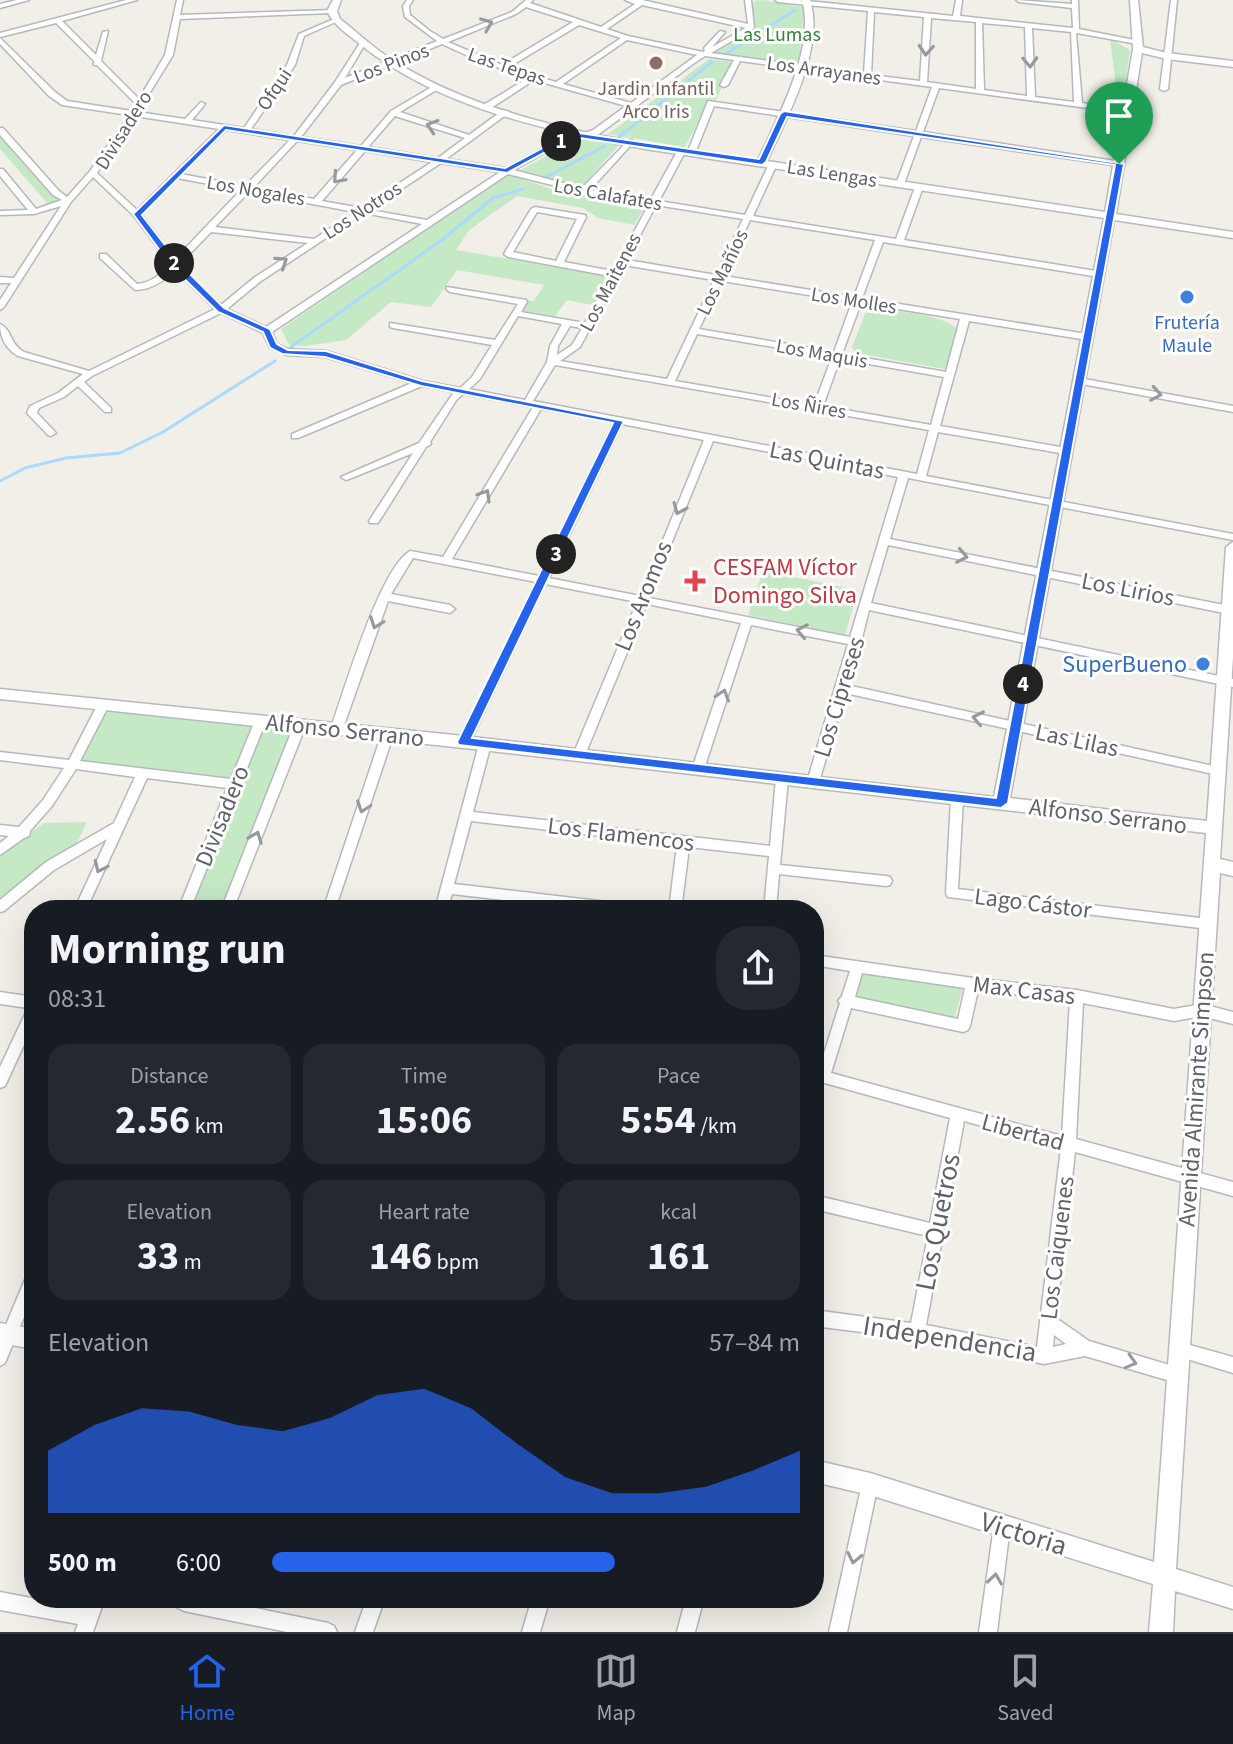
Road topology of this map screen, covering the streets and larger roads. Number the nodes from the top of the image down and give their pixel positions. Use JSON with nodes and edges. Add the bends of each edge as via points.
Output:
{"nodes":[{"id":1,"x":26,"y":0,"type":"edge"},
{"id":2,"x":134,"y":0,"type":"edge"},
{"id":3,"x":180,"y":0,"type":"edge"},
{"id":4,"x":337,"y":0,"type":"edge"},
{"id":5,"x":410,"y":0,"type":"edge"},
{"id":6,"x":628,"y":0,"type":"edge"},
{"id":7,"x":748,"y":0,"type":"edge"},
{"id":8,"x":778,"y":0,"type":"edge"},
{"id":9,"x":959,"y":0,"type":"edge"},
{"id":10,"x":1019,"y":0,"type":"edge"},
{"id":11,"x":1134,"y":0,"type":"edge"},
{"id":12,"x":1174,"y":0,"type":"edge"},
{"id":13,"x":527,"y":2,"type":"edge"},
{"id":14,"x":642,"y":2,"type":"edge"},
{"id":15,"x":807,"y":2,"type":"edge"},
{"id":16,"x":1076,"y":3,"type":"edge"},
{"id":17,"x":0,"y":6,"type":"edge"},
{"id":18,"x":847,"y":8,"type":"junction"},
{"id":19,"x":871,"y":10,"type":"junction"},
{"id":20,"x":928,"y":15,"type":"junction"},
{"id":21,"x":956,"y":15,"type":"junction"},
{"id":22,"x":334,"y":16,"type":"junction"},
{"id":23,"x":176,"y":17,"type":"junction"},
{"id":24,"x":57,"y":20,"type":"junction"},
{"id":25,"x":979,"y":21,"type":"junction"},
{"id":26,"x":577,"y":23,"type":"junction"},
{"id":27,"x":1028,"y":26,"type":"junction"},
{"id":28,"x":752,"y":27,"type":"junction"},
{"id":29,"x":602,"y":30,"type":"junction"},
{"id":30,"x":1075,"y":30,"type":"junction"},
{"id":31,"x":106,"y":32,"type":"dead end"},
{"id":32,"x":722,"y":32,"type":"dead end"},
{"id":33,"x":0,"y":38,"type":"edge"},
{"id":34,"x":626,"y":38,"type":"junction"},
{"id":35,"x":444,"y":42,"type":"junction"},
{"id":36,"x":362,"y":44,"type":"junction"},
{"id":37,"x":1138,"y":46,"type":"junction"},
{"id":38,"x":699,"y":54,"type":"junction"},
{"id":39,"x":1167,"y":56,"type":"junction"},
{"id":40,"x":738,"y":59,"type":"junction"},
{"id":41,"x":97,"y":63,"type":"junction"},
{"id":42,"x":389,"y":64,"type":"junction"},
{"id":43,"x":1233,"y":64,"type":"edge"},
{"id":44,"x":504,"y":67,"type":"junction"},
{"id":45,"x":804,"y":67,"type":"junction"},
{"id":46,"x":536,"y":76,"type":"junction"},
{"id":47,"x":867,"y":76,"type":"junction"},
{"id":48,"x":338,"y":83,"type":"junction"},
{"id":49,"x":559,"y":83,"type":"junction"},
{"id":50,"x":923,"y":84,"type":"junction"},
{"id":51,"x":724,"y":85,"type":"dead end"},
{"id":52,"x":937,"y":85,"type":"junction"},
{"id":53,"x":435,"y":87,"type":"junction"},
{"id":54,"x":1164,"y":89,"type":"dead end"},
{"id":55,"x":980,"y":91,"type":"junction"},
{"id":56,"x":1031,"y":98,"type":"junction"},
{"id":57,"x":140,"y":104,"type":"junction"},
{"id":58,"x":201,"y":104,"type":"dead end"},
{"id":59,"x":631,"y":105,"type":"junction"},
{"id":60,"x":1078,"y":105,"type":"junction"},
{"id":61,"x":488,"y":106,"type":"junction"},
{"id":62,"x":506,"y":112,"type":"junction"},
{"id":63,"x":1129,"y":112,"type":"junction"},
{"id":64,"x":394,"y":113,"type":"junction"},
{"id":65,"x":784,"y":114,"type":"junction"},
{"id":66,"x":130,"y":115,"type":"junction"},
{"id":67,"x":186,"y":123,"type":"junction"},
{"id":68,"x":224,"y":128,"type":"junction"},
{"id":69,"x":0,"y":130,"type":"edge"},
{"id":70,"x":245,"y":132,"type":"junction"},
{"id":71,"x":919,"y":133,"type":"junction"},
{"id":72,"x":572,"y":134,"type":"junction"},
{"id":73,"x":585,"y":136,"type":"junction"},
{"id":74,"x":296,"y":138,"type":"junction"},
{"id":75,"x":471,"y":138,"type":"junction"},
{"id":76,"x":629,"y":142,"type":"junction"},
{"id":77,"x":364,"y":149,"type":"junction"},
{"id":78,"x":687,"y":151,"type":"junction"},
{"id":79,"x":440,"y":160,"type":"junction"},
{"id":80,"x":767,"y":163,"type":"junction"},
{"id":81,"x":1119,"y":164,"type":"junction"},
{"id":82,"x":0,"y":171,"type":"edge"},
{"id":83,"x":507,"y":171,"type":"junction"},
{"id":84,"x":93,"y":173,"type":"junction"},
{"id":85,"x":177,"y":176,"type":"junction"},
{"id":86,"x":900,"y":184,"type":"junction"},
{"id":87,"x":919,"y":187,"type":"junction"},
{"id":88,"x":249,"y":188,"type":"junction"},
{"id":89,"x":584,"y":191,"type":"junction"},
{"id":90,"x":318,"y":200,"type":"junction"},
{"id":91,"x":68,"y":201,"type":"junction"},
{"id":92,"x":653,"y":203,"type":"junction"},
{"id":93,"x":362,"y":209,"type":"junction"},
{"id":94,"x":34,"y":212,"type":"junction"},
{"id":95,"x":0,"y":213,"type":"edge"},
{"id":96,"x":137,"y":214,"type":"junction"},
{"id":97,"x":1110,"y":216,"type":"junction"},
{"id":98,"x":749,"y":218,"type":"junction"},
{"id":99,"x":428,"y":223,"type":"junction"},
{"id":100,"x":210,"y":229,"type":"junction"},
{"id":101,"x":1233,"y":235,"type":"edge"},
{"id":102,"x":880,"y":239,"type":"junction"},
{"id":103,"x":313,"y":241,"type":"junction"},
{"id":104,"x":899,"y":242,"type":"junction"},
{"id":105,"x":103,"y":256,"type":"dead end"},
{"id":106,"x":621,"y":262,"type":"junction"},
{"id":107,"x":559,"y":264,"type":"junction"},
{"id":108,"x":175,"y":265,"type":"junction"},
{"id":109,"x":615,"y":274,"type":"junction"},
{"id":110,"x":1099,"y":274,"type":"junction"},
{"id":111,"x":718,"y":278,"type":"junction"},
{"id":112,"x":0,"y":280,"type":"edge"},
{"id":113,"x":17,"y":281,"type":"junction"},
{"id":114,"x":450,"y":289,"type":"dead end"},
{"id":115,"x":858,"y":300,"type":"junction"},
{"id":116,"x":0,"y":307,"type":"edge"},
{"id":117,"x":221,"y":310,"type":"junction"},
{"id":118,"x":515,"y":313,"type":"junction"},
{"id":119,"x":965,"y":318,"type":"junction"},
{"id":120,"x":567,"y":323,"type":"junction"},
{"id":121,"x":393,"y":325,"type":"dead end"},
{"id":122,"x":587,"y":326,"type":"junction"},
{"id":123,"x":0,"y":327,"type":"edge"},
{"id":124,"x":267,"y":331,"type":"junction"},
{"id":125,"x":694,"y":331,"type":"junction"},
{"id":126,"x":1087,"y":337,"type":"junction"},
{"id":127,"x":495,"y":343,"type":"junction"},
{"id":128,"x":838,"y":356,"type":"junction"},
{"id":129,"x":552,"y":362,"type":"junction"},
{"id":130,"x":89,"y":374,"type":"junction"},
{"id":131,"x":950,"y":375,"type":"junction"},
{"id":132,"x":671,"y":380,"type":"junction"},
{"id":133,"x":1079,"y":381,"type":"junction"},
{"id":134,"x":79,"y":382,"type":"junction"},
{"id":135,"x":421,"y":383,"type":"junction"},
{"id":136,"x":461,"y":391,"type":"junction"},
{"id":137,"x":533,"y":405,"type":"junction"},
{"id":138,"x":818,"y":407,"type":"junction"},
{"id":139,"x":1233,"y":409,"type":"edge"},
{"id":140,"x":108,"y":410,"type":"dead end"},
{"id":141,"x":619,"y":421,"type":"junction"},
{"id":142,"x":936,"y":428,"type":"junction"},
{"id":143,"x":51,"y":433,"type":"dead end"},
{"id":144,"x":295,"y":436,"type":"dead end"},
{"id":145,"x":710,"y":438,"type":"junction"},
{"id":146,"x":426,"y":444,"type":"junction"},
{"id":147,"x":1066,"y":451,"type":"junction"},
{"id":148,"x":904,"y":474,"type":"junction"},
{"id":149,"x":346,"y":477,"type":"dead end"},
{"id":150,"x":921,"y":477,"type":"junction"},
{"id":151,"x":1057,"y":503,"type":"junction"},
{"id":152,"x":374,"y":521,"type":"dead end"},
{"id":153,"x":1233,"y":537,"type":"edge"},
{"id":154,"x":885,"y":541,"type":"junction"},
{"id":155,"x":1233,"y":547,"type":"edge"},
{"id":156,"x":445,"y":562,"type":"junction"},
{"id":157,"x":1044,"y":572,"type":"junction"},
{"id":158,"x":543,"y":581,"type":"junction"},
{"id":159,"x":385,"y":597,"type":"junction"},
{"id":160,"x":641,"y":600,"type":"junction"},
{"id":161,"x":867,"y":606,"type":"junction"},
{"id":162,"x":450,"y":609,"type":"dead end"},
{"id":163,"x":1229,"y":610,"type":"junction"},
{"id":164,"x":747,"y":621,"type":"junction"},
{"id":165,"x":1031,"y":641,"type":"junction"},
{"id":166,"x":856,"y":642,"type":"junction"},
{"id":167,"x":1228,"y":682,"type":"edge"},
{"id":168,"x":843,"y":688,"type":"junction"},
{"id":169,"x":0,"y":694,"type":"edge"},
{"id":170,"x":103,"y":705,"type":"junction"},
{"id":171,"x":260,"y":721,"type":"junction"},
{"id":172,"x":300,"y":725,"type":"junction"},
{"id":173,"x":1015,"y":726,"type":"junction"},
{"id":174,"x":337,"y":728,"type":"junction"},
{"id":175,"x":388,"y":733,"type":"junction"},
{"id":176,"x":464,"y":742,"type":"junction"},
{"id":177,"x":485,"y":744,"type":"junction"},
{"id":178,"x":579,"y":755,"type":"junction"},
{"id":179,"x":0,"y":756,"type":"edge"},
{"id":180,"x":74,"y":764,"type":"junction"},
{"id":181,"x":698,"y":769,"type":"junction"},
{"id":182,"x":1218,"y":771,"type":"junction"},
{"id":183,"x":143,"y":773,"type":"junction"},
{"id":184,"x":782,"y":779,"type":"junction"},
{"id":185,"x":813,"y":782,"type":"junction"},
{"id":186,"x":235,"y":784,"type":"junction"},
{"id":187,"x":957,"y":799,"type":"junction"},
{"id":188,"x":1001,"y":803,"type":"junction"},
{"id":189,"x":466,"y":816,"type":"junction"},
{"id":190,"x":120,"y":825,"type":"junction"},
{"id":191,"x":1214,"y":828,"type":"junction"},
{"id":192,"x":0,"y":830,"type":"edge"},
{"id":193,"x":25,"y":833,"type":"junction"},
{"id":194,"x":684,"y":841,"type":"junction"},
{"id":195,"x":0,"y":850,"type":"edge"},
{"id":196,"x":776,"y":852,"type":"junction"},
{"id":197,"x":1211,"y":864,"type":"junction"},
{"id":198,"x":775,"y":869,"type":"junction"},
{"id":199,"x":1233,"y":869,"type":"edge"},
{"id":200,"x":886,"y":881,"type":"dead end"},
{"id":201,"x":447,"y":888,"type":"junction"},
{"id":202,"x":85,"y":900,"type":"edge"},
{"id":203,"x":188,"y":900,"type":"edge"},
{"id":204,"x":231,"y":900,"type":"edge"},
{"id":205,"x":332,"y":900,"type":"edge"},
{"id":206,"x":444,"y":900,"type":"edge"},
{"id":207,"x":548,"y":900,"type":"edge"},
{"id":208,"x":676,"y":900,"type":"edge"},
{"id":209,"x":771,"y":900,"type":"edge"},
{"id":210,"x":0,"y":907,"type":"edge"},
{"id":211,"x":1208,"y":924,"type":"junction"},
{"id":212,"x":824,"y":961,"type":"edge"},
{"id":213,"x":858,"y":966,"type":"junction"},
{"id":214,"x":973,"y":984,"type":"junction"},
{"id":215,"x":1077,"y":996,"type":"junction"},
{"id":216,"x":0,"y":998,"type":"edge"},
{"id":217,"x":845,"y":1001,"type":"junction"},
{"id":218,"x":24,"y":1002,"type":"edge"},
{"id":219,"x":1202,"y":1010,"type":"junction"},
{"id":220,"x":1233,"y":1018,"type":"edge"},
{"id":221,"x":24,"y":1030,"type":"edge"},
{"id":222,"x":824,"y":1062,"type":"edge"},
{"id":223,"x":824,"y":1077,"type":"edge"},
{"id":224,"x":0,"y":1082,"type":"edge"},
{"id":225,"x":958,"y":1114,"type":"junction"},
{"id":226,"x":1069,"y":1144,"type":"junction"},
{"id":227,"x":1190,"y":1177,"type":"junction"},
{"id":228,"x":1233,"y":1189,"type":"edge"},
{"id":229,"x":824,"y":1204,"type":"edge"},
{"id":230,"x":936,"y":1231,"type":"junction"},
{"id":231,"x":24,"y":1295,"type":"edge"},
{"id":232,"x":824,"y":1319,"type":"edge"},
{"id":233,"x":1047,"y":1321,"type":"junction"},
{"id":234,"x":917,"y":1331,"type":"junction"},
{"id":235,"x":5,"y":1334,"type":"edge"},
{"id":236,"x":1085,"y":1348,"type":"junction"},
{"id":237,"x":1179,"y":1350,"type":"junction"},
{"id":238,"x":1044,"y":1356,"type":"junction"},
{"id":239,"x":0,"y":1358,"type":"edge"},
{"id":240,"x":1233,"y":1365,"type":"edge"},
{"id":241,"x":1177,"y":1375,"type":"junction"},
{"id":242,"x":824,"y":1473,"type":"edge"},
{"id":243,"x":870,"y":1484,"type":"junction"},
{"id":244,"x":1002,"y":1526,"type":"junction"},
{"id":245,"x":1164,"y":1575,"type":"junction"},
{"id":246,"x":1233,"y":1598,"type":"edge"},
{"id":247,"x":0,"y":1601,"type":"edge"},
{"id":248,"x":24,"y":1607,"type":"edge"},
{"id":249,"x":26,"y":1608,"type":"edge"},
{"id":250,"x":213,"y":1608,"type":"edge"},
{"id":251,"x":372,"y":1608,"type":"edge"},
{"id":252,"x":538,"y":1608,"type":"edge"},
{"id":253,"x":692,"y":1608,"type":"edge"},
{"id":254,"x":87,"y":1624,"type":"edge"},
{"id":255,"x":328,"y":1632,"type":"edge"},
{"id":256,"x":364,"y":1632,"type":"edge"},
{"id":257,"x":531,"y":1632,"type":"edge"},
{"id":258,"x":686,"y":1632,"type":"edge"},
{"id":259,"x":838,"y":1632,"type":"edge"},
{"id":260,"x":988,"y":1632,"type":"edge"},
{"id":261,"x":1161,"y":1632,"type":"edge"}],
"edges":[{"from":1,"to":17,"type":"street"},
{"from":2,"to":24,"type":"street"},
{"from":3,"to":23,"type":"street","name":"Divisadero"},
{"from":4,"to":22,"type":"street"},
{"from":5,"to":35,"type":"street","name":"Las Tepas","via":[[407,16]]},
{"from":6,"to":14,"type":"street"},
{"from":7,"to":28,"type":"street"},
{"from":8,"to":15,"type":"street"},
{"from":9,"to":21,"type":"street"},
{"from":10,"to":16,"type":"street"},
{"from":11,"to":37,"type":"street"},
{"from":12,"to":39,"type":"street"},
{"from":13,"to":26,"type":"street","name":"Los Arrayanes"},
{"from":35,"to":13,"type":"street","name":"Los Pinos","one_way":true,"via":[[514,13]]},
{"from":14,"to":28,"type":"street"},
{"from":14,"to":29,"type":"street"},
{"from":15,"to":18,"type":"street"},
{"from":15,"to":45,"type":"street","name":"Los Mañíos"},
{"from":16,"to":30,"type":"street"},
{"from":18,"to":19,"type":"street"},
{"from":18,"to":21,"type":"street","via":[[847,1]]},
{"from":19,"to":20,"type":"street"},
{"from":19,"to":47,"type":"street"},
{"from":20,"to":21,"type":"street"},
{"from":20,"to":50,"type":"street","one_way":true},
{"from":21,"to":25,"type":"street"},
{"from":22,"to":23,"type":"street"},
{"from":22,"to":36,"type":"street","name":"Las Lengas"},
{"from":22,"to":70,"type":"street","name":"Ofqui","via":[[301,35],[291,65]]},
{"from":23,"to":57,"type":"street","name":"Divisadero","via":[[169,55]]},
{"from":24,"to":33,"type":"street"},
{"from":24,"to":41,"type":"street"},
{"from":25,"to":27,"type":"street"},
{"from":25,"to":55,"type":"street"},
{"from":26,"to":29,"type":"street","name":"Los Arrayanes"},
{"from":26,"to":44,"type":"street"},
{"from":27,"to":30,"type":"street"},
{"from":27,"to":56,"type":"street","one_way":true},
{"from":28,"to":38,"type":"street"},
{"from":29,"to":34,"type":"street","name":"Los Arrayanes"},
{"from":30,"to":37,"type":"street"},
{"from":30,"to":60,"type":"street"},
{"from":31,"to":41,"type":"street"},
{"from":32,"to":38,"type":"street"},
{"from":33,"to":66,"type":"street","name":"Los Calafates","via":[[65,103]]},
{"from":34,"to":38,"type":"street","name":"Los Arrayanes"},
{"from":34,"to":49,"type":"street"},
{"from":35,"to":42,"type":"street","name":"Los Pinos"},
{"from":35,"to":44,"type":"street","name":"Las Tepas"},
{"from":36,"to":42,"type":"street","name":"Las Lengas"},
{"from":36,"to":48,"type":"street","name":"Los Pinos"},
{"from":37,"to":39,"type":"street"},
{"from":37,"to":63,"type":"street"},
{"from":38,"to":40,"type":"street","name":"Los Arrayanes"},
{"from":38,"to":59,"type":"street"},
{"from":39,"to":43,"type":"street"},
{"from":39,"to":54,"type":"street"},
{"from":40,"to":45,"type":"street","name":"Los Arrayanes"},
{"from":40,"to":51,"type":"street"},
{"from":41,"to":57,"type":"street"},
{"from":42,"to":48,"type":"street","name":"Los Pinos"},
{"from":42,"to":53,"type":"street","name":"Las Lengas"},
{"from":44,"to":46,"type":"street","name":"Las Tepas"},
{"from":45,"to":47,"type":"street","name":"Los Arrayanes"},
{"from":45,"to":65,"type":"street","name":"Los Mañíos"},
{"from":46,"to":49,"type":"street","name":"Las Tepas"},
{"from":46,"to":61,"type":"street"},
{"from":47,"to":50,"type":"street","name":"Los Arrayanes"},
{"from":48,"to":74,"type":"street","name":"Los Pinos"},
{"from":49,"to":59,"type":"street","name":"Las Tepas"},
{"from":50,"to":52,"type":"street","name":"Los Arrayanes"},
{"from":52,"to":55,"type":"street","name":"Los Arrayanes"},
{"from":52,"to":71,"type":"street"},
{"from":53,"to":61,"type":"street","name":"Las Lengas"},
{"from":53,"to":64,"type":"street"},
{"from":55,"to":56,"type":"street","name":"Los Arrayanes"},
{"from":56,"to":60,"type":"street","name":"Los Arrayanes"},
{"from":57,"to":66,"type":"street","name":"Divisadero"},
{"from":58,"to":67,"type":"street"},
{"from":59,"to":73,"type":"street"},
{"from":60,"to":63,"type":"street","name":"Los Arrayanes"},
{"from":61,"to":62,"type":"street","name":"Las Lengas"},
{"from":62,"to":72,"type":"street","name":"Las Lengas"},
{"from":62,"to":75,"type":"street","name":"Los Notros"},
{"from":63,"to":81,"type":"street"},
{"from":75,"to":64,"type":"street","one_way":true},
{"from":64,"to":77,"type":"street"},
{"from":65,"to":71,"type":"street"},
{"from":65,"to":78,"type":"street","name":"Los Maitenes","via":[[711,103]]},
{"from":65,"to":80,"type":"street","name":"Los Mañíos"},
{"from":66,"to":67,"type":"street","name":"Los Calafates"},
{"from":66,"to":84,"type":"street","name":"Divisadero"},
{"from":67,"to":68,"type":"street","name":"Los Calafates"},
{"from":68,"to":70,"type":"street","name":"Los Calafates"},
{"from":68,"to":85,"type":"street"},
{"from":69,"to":91,"type":"street"},
{"from":70,"to":74,"type":"street","name":"Los Calafates"},
{"from":71,"to":81,"type":"street"},
{"from":71,"to":86,"type":"street"},
{"from":72,"to":73,"type":"street","name":"Las Lengas"},
{"from":72,"to":83,"type":"street"},
{"from":73,"to":76,"type":"street","name":"Las Lengas"},
{"from":74,"to":77,"type":"street","name":"Los Calafates"},
{"from":74,"to":88,"type":"street","name":"Los Pinos"},
{"from":75,"to":79,"type":"street","name":"Los Notros"},
{"from":76,"to":78,"type":"street","name":"Las Lengas"},
{"from":76,"to":89,"type":"street"},
{"from":77,"to":79,"type":"street","name":"Los Calafates"},
{"from":77,"to":90,"type":"street","one_way":true},
{"from":78,"to":80,"type":"street","name":"Las Lengas"},
{"from":78,"to":92,"type":"street","name":"Los Maitenes"},
{"from":79,"to":83,"type":"street","name":"Los Calafates"},
{"from":79,"to":93,"type":"street","name":"Los Notros"},
{"from":80,"to":86,"type":"street","name":"Las Lengas"},
{"from":80,"to":98,"type":"street","name":"Los Mañíos"},
{"from":81,"to":97,"type":"street"},
{"from":82,"to":94,"type":"street"},
{"from":83,"to":89,"type":"street","name":"Los Calafates"},
{"from":83,"to":99,"type":"street"},
{"from":84,"to":91,"type":"street"},
{"from":84,"to":96,"type":"street","name":"Divisadero"},
{"from":85,"to":88,"type":"street","name":"Los Nogales"},
{"from":85,"to":96,"type":"street"},
{"from":86,"to":87,"type":"street","name":"Las Lengas"},
{"from":87,"to":97,"type":"street","name":"Las Lengas"},
{"from":87,"to":104,"type":"street"},
{"from":88,"to":90,"type":"street","name":"Los Nogales"},
{"from":88,"to":100,"type":"street","name":"Los Pinos"},
{"from":89,"to":92,"type":"street","name":"Los Calafates"},
{"from":90,"to":93,"type":"street","name":"Los Nogales"},
{"from":91,"to":94,"type":"street"},
{"from":91,"to":113,"type":"street"},
{"from":92,"to":98,"type":"street","name":"Los Calafates"},
{"from":92,"to":106,"type":"street","name":"Los Maitenes"},
{"from":93,"to":99,"type":"street","name":"Los Nogales"},
{"from":93,"to":103,"type":"street","name":"Los Notros"},
{"from":94,"to":95,"type":"street"},
{"from":96,"to":108,"type":"street","name":"Divisadero"},
{"from":97,"to":101,"type":"street","name":"Las Lengas"},
{"from":97,"to":110,"type":"street"},
{"from":98,"to":102,"type":"street","name":"Los Calafates"},
{"from":98,"to":111,"type":"street","name":"Los Mañíos"},
{"from":99,"to":124,"type":"street"},
{"from":100,"to":103,"type":"street"},
{"from":100,"to":108,"type":"street","name":"Los Pinos"},
{"from":102,"to":104,"type":"street","name":"Los Calafates"},
{"from":102,"to":115,"type":"street"},
{"from":117,"to":103,"type":"street","name":"Los Notros","one_way":true},
{"from":104,"to":110,"type":"street","name":"Los Calafates"},
{"from":105,"to":108,"type":"street","name":"Los Pinos","via":[[137,288],[162,278]]},
{"from":106,"to":109,"type":"street","name":"Los Maitenes"},
{"from":106,"to":111,"type":"street","name":"Los Molles"},
{"from":107,"to":107,"type":"street","via":[[508,254],[535,209],[582,217]]},
{"from":107,"to":109,"type":"street"},
{"from":108,"to":117,"type":"street","name":"Divisadero"},
{"from":109,"to":122,"type":"street","name":"Los Maitenes"},
{"from":110,"to":126,"type":"street"},
{"from":111,"to":115,"type":"street","name":"Los Molles"},
{"from":111,"to":125,"type":"street","name":"Los Mañíos"},
{"from":112,"to":113,"type":"street"},
{"from":113,"to":116,"type":"street"},
{"from":114,"to":118,"type":"street","via":[[523,302]]},
{"from":115,"to":119,"type":"street","name":"Los Molles"},
{"from":115,"to":128,"type":"street"},
{"from":117,"to":124,"type":"street","name":"Divisadero"},
{"from":117,"to":130,"type":"street","name":"Los Notros"},
{"from":118,"to":120,"type":"street"},
{"from":118,"to":127,"type":"street"},
{"from":119,"to":126,"type":"street","name":"Los Molles"},
{"from":119,"to":131,"type":"street"},
{"from":120,"to":122,"type":"street"},
{"from":120,"to":129,"type":"street"},
{"from":121,"to":127,"type":"street"},
{"from":122,"to":129,"type":"street","name":"Los Maitenes","via":[[576,347]]},
{"from":123,"to":130,"type":"street","via":[[20,353]]},
{"from":124,"to":135,"type":"street","name":"Divisadero","via":[[273,346],[286,352],[326,354]]},
{"from":125,"to":128,"type":"street","name":"Los Maquis"},
{"from":125,"to":132,"type":"street","name":"Los Mañíos"},
{"from":126,"to":133,"type":"street"},
{"from":127,"to":136,"type":"street","via":[[475,379]]},
{"from":128,"to":131,"type":"street","name":"Los Maquis"},
{"from":128,"to":138,"type":"street"},
{"from":129,"to":132,"type":"street","name":"Los Ñires"},
{"from":129,"to":137,"type":"street","name":"Los Maitenes"},
{"from":130,"to":134,"type":"street","name":"Los Notros"},
{"from":131,"to":142,"type":"street"},
{"from":132,"to":138,"type":"street","name":"Los Ñires"},
{"from":133,"to":139,"type":"street","one_way":true},
{"from":133,"to":147,"type":"street"},
{"from":134,"to":140,"type":"street"},
{"from":134,"to":143,"type":"street","name":"Los Notros","via":[[32,410]]},
{"from":135,"to":136,"type":"street","name":"Las Quintas"},
{"from":135,"to":144,"type":"street"},
{"from":136,"to":137,"type":"street","name":"Las Quintas"},
{"from":136,"to":146,"type":"street"},
{"from":137,"to":141,"type":"street","name":"Las Quintas"},
{"from":156,"to":137,"type":"street","name":"Los Maitenes","one_way":true},
{"from":138,"to":142,"type":"street","name":"Los Ñires"},
{"from":141,"to":145,"type":"street","name":"Las Quintas"},
{"from":141,"to":158,"type":"street"},
{"from":142,"to":147,"type":"street","name":"Los Ñires"},
{"from":142,"to":150,"type":"street"},
{"from":145,"to":148,"type":"street","name":"Las Quintas"},
{"from":145,"to":160,"type":"street","name":"Los Aromos","one_way":true},
{"from":146,"to":149,"type":"street"},
{"from":146,"to":152,"type":"street"},
{"from":147,"to":151,"type":"street"},
{"from":148,"to":150,"type":"street","name":"Las Quintas"},
{"from":148,"to":154,"type":"street","name":"Los Cipreses"},
{"from":150,"to":151,"type":"street","name":"Las Quintas"},
{"from":151,"to":153,"type":"street","name":"Las Quintas"},
{"from":151,"to":157,"type":"street"},
{"from":154,"to":157,"type":"street","name":"Los Lirios","one_way":true},
{"from":154,"to":161,"type":"street","name":"Los Cipreses"},
{"from":155,"to":163,"type":"street","name":"Avenida Almirante Simpson"},
{"from":156,"to":158,"type":"street"},
{"from":156,"to":159,"type":"street","via":[[410,554]]},
{"from":157,"to":163,"type":"street","name":"Los Lirios"},
{"from":157,"to":165,"type":"street"},
{"from":158,"to":160,"type":"street"},
{"from":158,"to":176,"type":"street"},
{"from":159,"to":162,"type":"street"},
{"from":159,"to":174,"type":"street","one_way":true},
{"from":160,"to":164,"type":"street"},
{"from":160,"to":178,"type":"street","name":"Los Aromos"},
{"from":161,"to":165,"type":"street"},
{"from":161,"to":166,"type":"street","name":"Los Cipreses"},
{"from":163,"to":167,"type":"street","name":"Avenida Almirante Simpson"},
{"from":166,"to":164,"type":"street","one_way":true},
{"from":181,"to":164,"type":"street","one_way":true},
{"from":165,"to":167,"type":"street"},
{"from":165,"to":173,"type":"street"},
{"from":166,"to":168,"type":"street","name":"Los Cipreses"},
{"from":167,"to":182,"type":"street","name":"Avenida Almirante Simpson"},
{"from":173,"to":168,"type":"street","name":"Las Lilas","one_way":true},
{"from":168,"to":185,"type":"street","name":"Los Cipreses"},
{"from":169,"to":170,"type":"street","name":"Alfonso Serrano"},
{"from":170,"to":171,"type":"street","name":"Alfonso Serrano"},
{"from":170,"to":180,"type":"street"},
{"from":171,"to":172,"type":"street","name":"Alfonso Serrano"},
{"from":171,"to":186,"type":"street","name":"Divisadero"},
{"from":172,"to":174,"type":"street","name":"Alfonso Serrano"},
{"from":204,"to":172,"type":"street","name":"Divisadero","one_way":true},
{"from":173,"to":182,"type":"street","name":"Las Lilas"},
{"from":173,"to":188,"type":"street"},
{"from":174,"to":175,"type":"street","name":"Alfonso Serrano"},
{"from":175,"to":176,"type":"street","name":"Alfonso Serrano"},
{"from":175,"to":205,"type":"street","one_way":true},
{"from":176,"to":177,"type":"street","name":"Alfonso Serrano"},
{"from":177,"to":178,"type":"street","name":"Alfonso Serrano"},
{"from":177,"to":189,"type":"street"},
{"from":178,"to":181,"type":"street","name":"Alfonso Serrano"},
{"from":179,"to":180,"type":"street"},
{"from":180,"to":183,"type":"street"},
{"from":180,"to":193,"type":"street"},
{"from":181,"to":184,"type":"street","name":"Alfonso Serrano"},
{"from":182,"to":191,"type":"street","name":"Avenida Almirante Simpson"},
{"from":183,"to":186,"type":"street"},
{"from":183,"to":190,"type":"street"},
{"from":184,"to":185,"type":"street","name":"Alfonso Serrano"},
{"from":184,"to":196,"type":"street"},
{"from":185,"to":187,"type":"street","name":"Alfonso Serrano"},
{"from":186,"to":203,"type":"street","name":"Divisadero"},
{"from":187,"to":188,"type":"street","name":"Alfonso Serrano"},
{"from":187,"to":211,"type":"street","name":"Lago Cástor","via":[[952,893]]},
{"from":188,"to":191,"type":"street","name":"Alfonso Serrano"},
{"from":189,"to":194,"type":"street","name":"Los Flamencos"},
{"from":189,"to":201,"type":"street"},
{"from":190,"to":202,"type":"street","one_way":true},
{"from":190,"to":210,"type":"street","via":[[50,866]]},
{"from":191,"to":197,"type":"street","name":"Avenida Almirante Simpson"},
{"from":192,"to":193,"type":"street"},
{"from":193,"to":195,"type":"street"},
{"from":194,"to":196,"type":"street","name":"Los Flamencos"},
{"from":194,"to":208,"type":"street"},
{"from":196,"to":198,"type":"street"},
{"from":197,"to":199,"type":"street","name":"Alfonso Serrano"},
{"from":197,"to":211,"type":"street","name":"Avenida Almirante Simpson"},
{"from":198,"to":200,"type":"street"},
{"from":198,"to":209,"type":"street"},
{"from":201,"to":206,"type":"street"},
{"from":201,"to":207,"type":"street"},
{"from":211,"to":219,"type":"street","name":"Avenida Almirante Simpson"},
{"from":212,"to":213,"type":"street","name":"Max Casas"},
{"from":213,"to":214,"type":"street","name":"Max Casas"},
{"from":213,"to":217,"type":"street"},
{"from":214,"to":215,"type":"street","name":"Max Casas"},
{"from":214,"to":217,"type":"street","via":[[963,1026]]},
{"from":215,"to":219,"type":"street","name":"Max Casas","via":[[1174,1015]]},
{"from":215,"to":226,"type":"street","name":"Los Caiquenes"},
{"from":216,"to":218,"type":"street"},
{"from":217,"to":222,"type":"street"},
{"from":219,"to":220,"type":"street","name":"Max Casas"},
{"from":219,"to":227,"type":"street","name":"Avenida Almirante Simpson"},
{"from":221,"to":224,"type":"street"},
{"from":223,"to":225,"type":"street","name":"Libertad"},
{"from":225,"to":226,"type":"street","name":"Libertad"},
{"from":225,"to":230,"type":"street","name":"Los Quetros"},
{"from":226,"to":227,"type":"street","name":"Libertad"},
{"from":226,"to":233,"type":"street","name":"Los Caiquenes"},
{"from":227,"to":228,"type":"street","name":"Libertad"},
{"from":227,"to":237,"type":"street","name":"Avenida Almirante Simpson"},
{"from":229,"to":230,"type":"street"},
{"from":230,"to":234,"type":"street","name":"Los Quetros"},
{"from":231,"to":235,"type":"street"},
{"from":232,"to":234,"type":"street","name":"Independencia"},
{"from":233,"to":236,"type":"street","name":"Independencia"},
{"from":233,"to":238,"type":"street","name":"Los Caiquenes"},
{"from":234,"to":238,"type":"street","name":"Independencia"},
{"from":235,"to":239,"type":"street"},
{"from":236,"to":238,"type":"street","name":"Independencia"},
{"from":236,"to":241,"type":"street","name":"Independencia","one_way":true},
{"from":237,"to":240,"type":"street"},
{"from":237,"to":241,"type":"street","name":"Avenida Almirante Simpson"},
{"from":241,"to":245,"type":"street","name":"Avenida Almirante Simpson"},
{"from":242,"to":243,"type":"street","name":"Victoria"},
{"from":243,"to":244,"type":"street","name":"Victoria"},
{"from":243,"to":259,"type":"street","one_way":true},
{"from":244,"to":245,"type":"street","name":"Victoria"},
{"from":260,"to":244,"type":"street","one_way":true},
{"from":245,"to":246,"type":"street","name":"Victoria"},
{"from":245,"to":261,"type":"street","name":"Avenida Almirante Simpson"},
{"from":247,"to":248,"type":"street"},
{"from":249,"to":254,"type":"street"},
{"from":250,"to":255,"type":"street"},
{"from":251,"to":256,"type":"street"},
{"from":252,"to":257,"type":"street"},
{"from":253,"to":258,"type":"street"}]}
